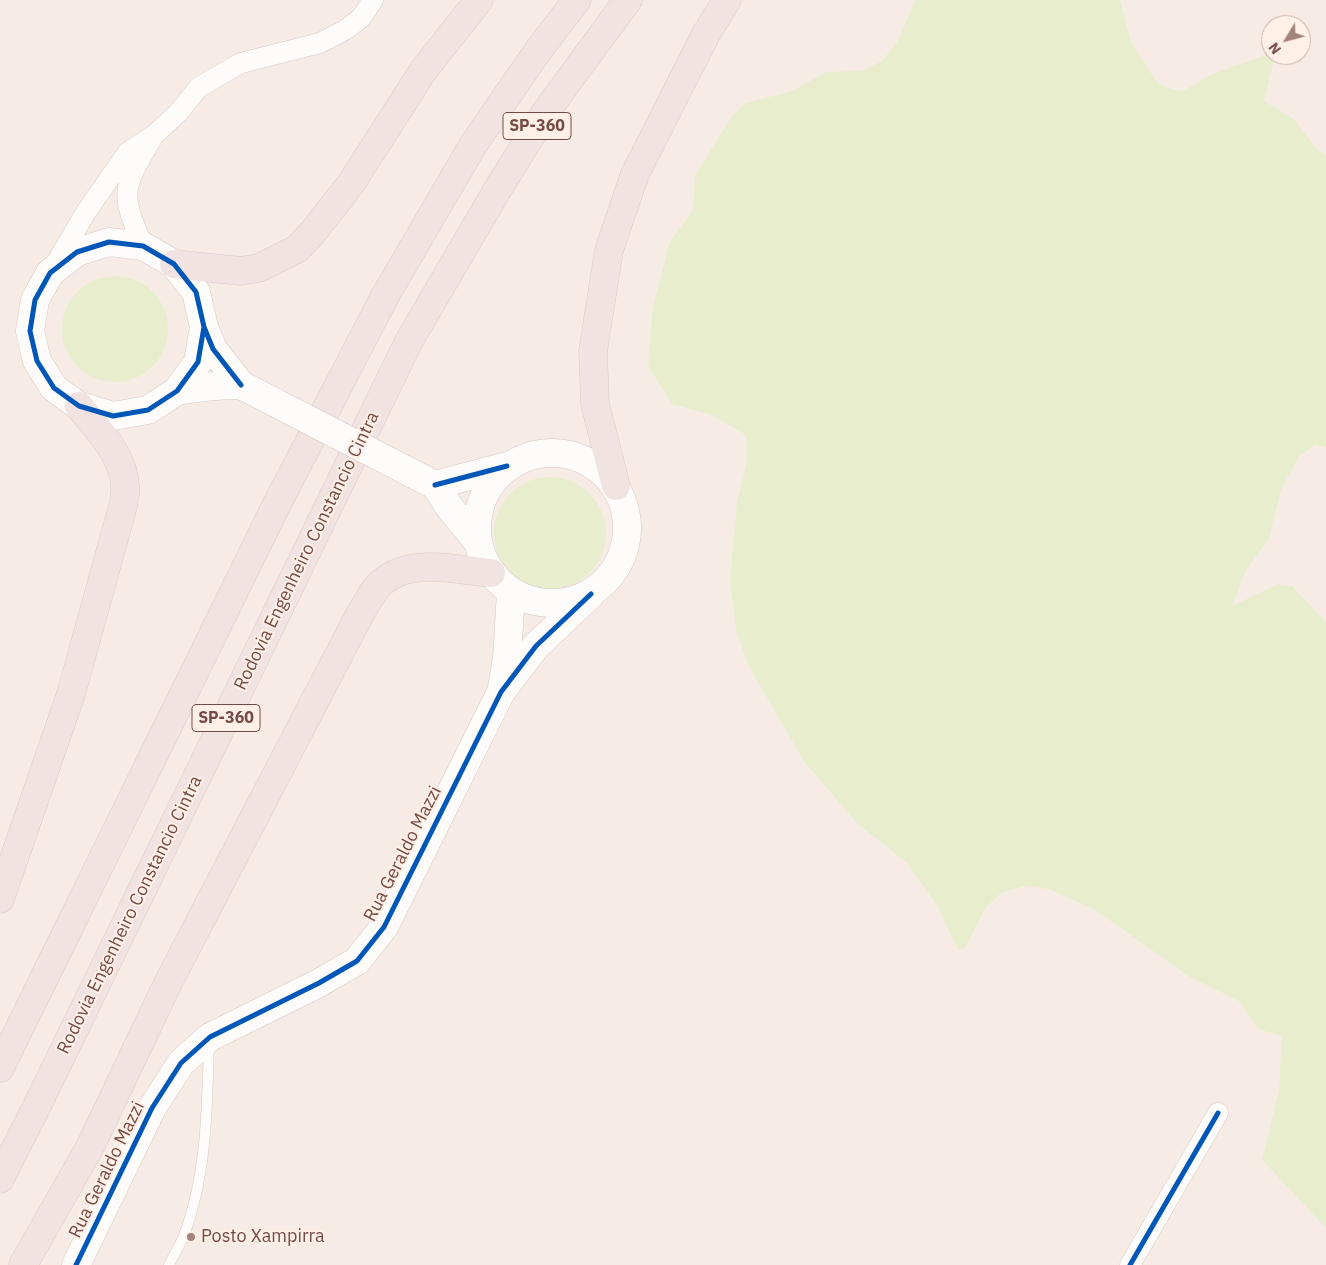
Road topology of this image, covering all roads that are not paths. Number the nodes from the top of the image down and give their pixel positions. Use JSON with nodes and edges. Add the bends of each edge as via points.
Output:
{"nodes":[{"id":1,"x":372,"y":0,"type":"edge"},
{"id":2,"x":479,"y":0,"type":"edge"},
{"id":3,"x":577,"y":0,"type":"edge"},
{"id":4,"x":628,"y":0,"type":"edge"},
{"id":5,"x":727,"y":0,"type":"edge"},
{"id":6,"x":153,"y":136,"type":"junction"},
{"id":7,"x":143,"y":246,"type":"junction"},
{"id":8,"x":174,"y":264,"type":"junction"},
{"id":9,"x":50,"y":273,"type":"junction"},
{"id":10,"x":204,"y":327,"type":"junction"},
{"id":11,"x":243,"y":386,"type":"junction"},
{"id":12,"x":177,"y":391,"type":"junction"},
{"id":13,"x":79,"y":406,"type":"junction"},
{"id":14,"x":507,"y":466,"type":"junction"},
{"id":15,"x":430,"y":482,"type":"junction"},
{"id":16,"x":616,"y":486,"type":"junction"},
{"id":17,"x":478,"y":542,"type":"junction"},
{"id":18,"x":491,"y":573,"type":"junction"},
{"id":19,"x":511,"y":592,"type":"junction"},
{"id":20,"x":591,"y":594,"type":"junction"},
{"id":21,"x":501,"y":692,"type":"junction"},
{"id":22,"x":0,"y":899,"type":"edge"},
{"id":23,"x":210,"y":1037,"type":"junction"},
{"id":24,"x":0,"y":1068,"type":"edge"},
{"id":25,"x":1218,"y":1113,"type":"dead end"},
{"id":26,"x":0,"y":1178,"type":"edge"},
{"id":27,"x":23,"y":1265,"type":"edge"},
{"id":28,"x":76,"y":1265,"type":"edge"},
{"id":29,"x":169,"y":1265,"type":"edge"},
{"id":30,"x":1130,"y":1265,"type":"edge"}],
"edges":[{"from":1,"to":6,"type":"street","via":[[361,18],[320,43],[241,63],[199,87]]},
{"from":2,"to":8,"type":"highway","via":[[424,70],[350,184],[297,249],[259,268],[240,271]]},
{"from":3,"to":24,"type":"highway","number":"SP-360","via":[[473,145],[385,296],[278,504]]},
{"from":4,"to":26,"type":"highway","name":"Rodovia Engenheiro Constancio Cintra","number":"SP-360","via":[[547,110],[409,340]]},
{"from":5,"to":16,"type":"highway","via":[[635,174],[609,250],[592,351],[595,404]]},
{"from":6,"to":7,"type":"street","via":[[130,176],[127,188],[127,206]]},
{"from":6,"to":9,"type":"street","via":[[128,152],[86,212]]},
{"from":7,"to":8,"type":"street"},
{"from":7,"to":9,"type":"street","via":[[109,242],[76,252]]},
{"from":8,"to":10,"type":"street","via":[[196,292]]},
{"from":9,"to":13,"type":"street","via":[[35,300],[30,331],[37,361],[54,388]]},
{"from":10,"to":11,"type":"street","via":[[217,357]]},
{"from":10,"to":12,"type":"street","via":[[198,362]]},
{"from":11,"to":12,"type":"street","via":[[201,386]]},
{"from":11,"to":15,"type":"street","bridge":true},
{"from":12,"to":13,"type":"street","via":[[148,410],[113,416]]},
{"from":13,"to":22,"type":"highway","via":[[119,462],[125,485],[123,506],[71,694]]},
{"from":14,"to":15,"type":"street"},
{"from":14,"to":16,"type":"street","via":[[535,453],[566,453],[594,464]]},
{"from":14,"to":17,"type":"street","via":[[488,487],[477,514]]},
{"from":15,"to":17,"type":"street"},
{"from":16,"to":20,"type":"street","via":[[627,515],[626,546],[614,573]]},
{"from":17,"to":18,"type":"street"},
{"from":18,"to":19,"type":"street"},
{"from":18,"to":27,"type":"highway","via":[[431,567],[405,569],[382,582],[360,614],[168,983],[90,1147]]},
{"from":19,"to":20,"type":"street","via":[[537,602],[565,603]]},
{"from":19,"to":21,"type":"street","via":[[507,658]]},
{"from":20,"to":21,"type":"street","via":[[536,646]]},
{"from":21,"to":23,"type":"street","name":"Rua Geraldo Mazzi","via":[[384,926],[357,960],[319,983]]},
{"from":23,"to":28,"type":"street","name":"Rua Geraldo Mazzi","via":[[180,1063],[152,1108]]},
{"from":23,"to":29,"type":"lane","via":[[207,1128],[194,1208]]},
{"from":25,"to":30,"type":"street"}]}
